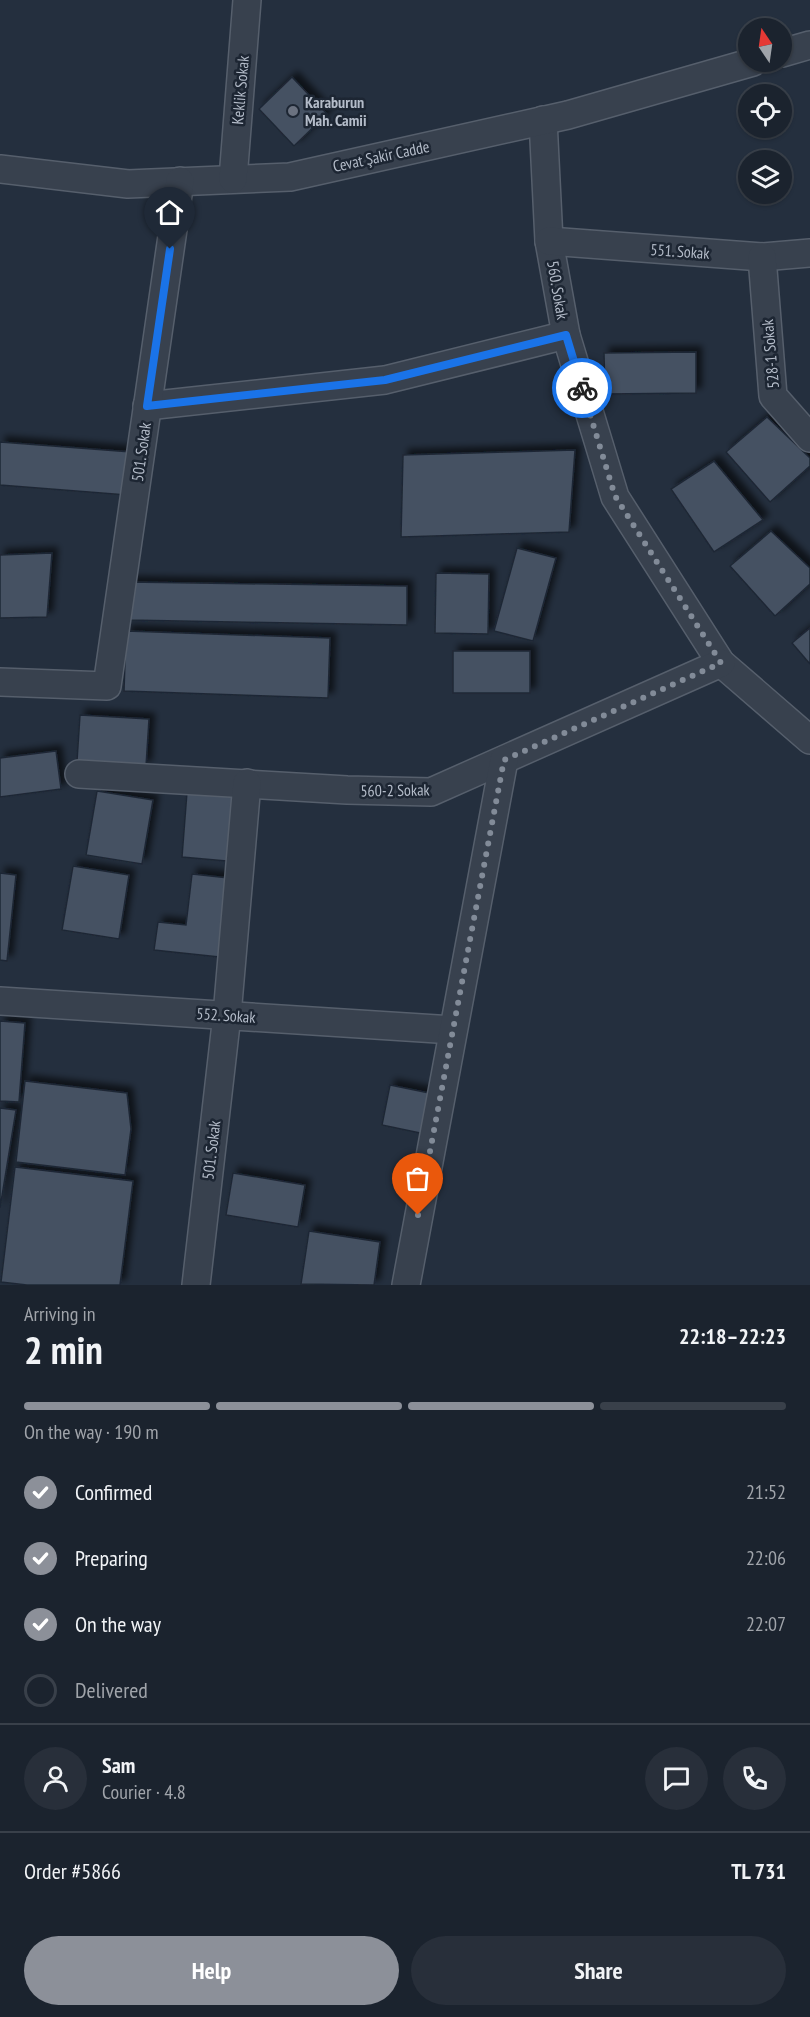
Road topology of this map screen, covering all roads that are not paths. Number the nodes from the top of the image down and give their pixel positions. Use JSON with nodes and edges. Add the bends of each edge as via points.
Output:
{"nodes":[{"id":1,"x":247,"y":0,"type":"edge"},
{"id":2,"x":810,"y":45,"type":"edge"},
{"id":3,"x":792,"y":50,"type":"edge"},
{"id":4,"x":738,"y":66,"type":"edge"},
{"id":5,"x":543,"y":120,"type":"junction"},
{"id":6,"x":0,"y":169,"type":"edge"},
{"id":7,"x":233,"y":179,"type":"junction"},
{"id":8,"x":180,"y":182,"type":"junction"},
{"id":9,"x":549,"y":241,"type":"junction"},
{"id":10,"x":810,"y":253,"type":"edge"},
{"id":11,"x":762,"y":257,"type":"junction"},
{"id":12,"x":566,"y":335,"type":"junction"},
{"id":13,"x":147,"y":406,"type":"junction"},
{"id":14,"x":810,"y":438,"type":"edge"},
{"id":15,"x":721,"y":663,"type":"junction"},
{"id":16,"x":0,"y":682,"type":"edge"},
{"id":17,"x":810,"y":740,"type":"edge"},
{"id":18,"x":504,"y":760,"type":"junction"},
{"id":19,"x":80,"y":774,"type":"dead end"},
{"id":20,"x":247,"y":783,"type":"junction"},
{"id":21,"x":0,"y":1000,"type":"edge"},
{"id":22,"x":227,"y":1015,"type":"junction"},
{"id":23,"x":453,"y":1030,"type":"junction"},
{"id":24,"x":196,"y":1285,"type":"edge"},
{"id":25,"x":406,"y":1285,"type":"edge"}],
"edges":[{"from":1,"to":7,"type":"street","name":"Keklik Sokak"},
{"from":2,"to":3,"type":"street"},
{"from":4,"to":5,"type":"street","name":"Cevat Şakir Cadde"},
{"from":5,"to":7,"type":"street","name":"Cevat Şakir Cadde","via":[[290,177]]},
{"from":5,"to":9,"type":"street","name":"560. Sokak"},
{"from":6,"to":8,"type":"street","name":"Cevat Şakir Cadde","via":[[128,184]]},
{"from":7,"to":8,"type":"street","name":"Cevat Şakir Cadde"},
{"from":8,"to":13,"type":"street","name":"501. Sokak"},
{"from":9,"to":11,"type":"street","name":"551. Sokak"},
{"from":9,"to":12,"type":"street","name":"560. Sokak"},
{"from":10,"to":11,"type":"street","name":"551. Sokak"},
{"from":11,"to":14,"type":"street","name":"528-1 Sokak","via":[[773,396]]},
{"from":12,"to":13,"type":"street","via":[[385,380]]},
{"from":12,"to":15,"type":"street","name":"560. Sokak","via":[[615,496]]},
{"from":13,"to":16,"type":"street","name":"501. Sokak","via":[[106,686]]},
{"from":15,"to":17,"type":"street","name":"560. Sokak"},
{"from":15,"to":18,"type":"street","name":"560-2 Sokak"},
{"from":18,"to":20,"type":"street","name":"560-2 Sokak","via":[[430,792]]},
{"from":18,"to":23,"type":"street"},
{"from":19,"to":20,"type":"street","name":"560-2 Sokak"},
{"from":20,"to":22,"type":"street","name":"501. Sokak"},
{"from":21,"to":22,"type":"street","name":"552. Sokak"},
{"from":22,"to":23,"type":"street","name":"552. Sokak"},
{"from":22,"to":24,"type":"street","name":"501. Sokak"},
{"from":23,"to":25,"type":"street"}]}
